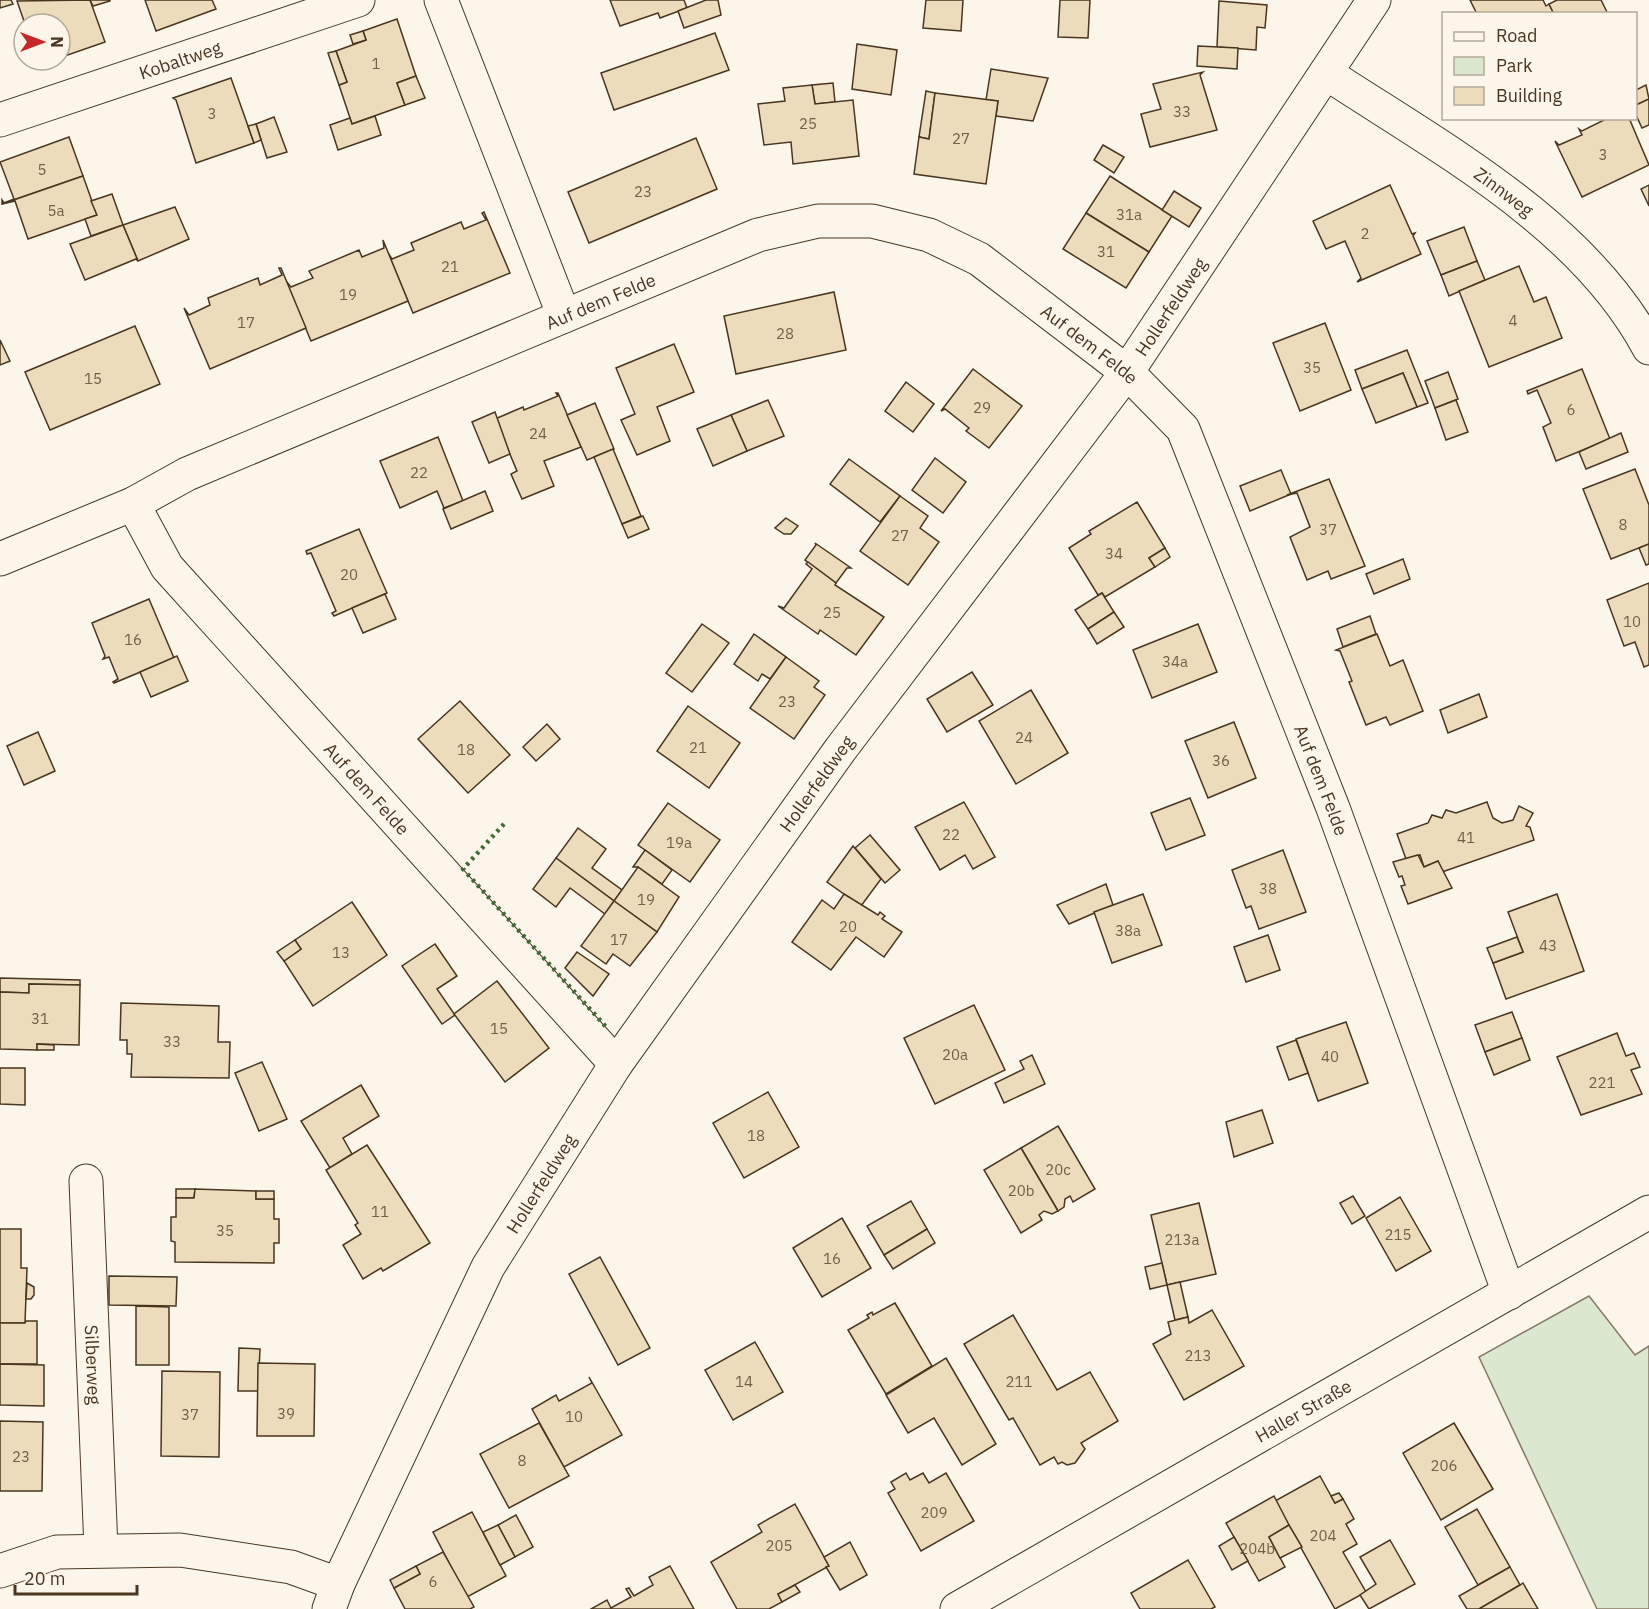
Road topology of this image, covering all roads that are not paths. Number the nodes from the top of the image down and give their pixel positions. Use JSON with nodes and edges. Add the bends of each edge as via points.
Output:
{"nodes":[{"id":1,"x":358,"y":0,"type":"edge"},
{"id":2,"x":441,"y":0,"type":"edge"},
{"id":3,"x":1374,"y":0,"type":"edge"},
{"id":4,"x":1326,"y":73,"type":"junction"},
{"id":5,"x":2,"y":115,"type":"edge"},
{"id":6,"x":564,"y":316,"type":"junction"},
{"id":7,"x":1649,"y":348,"type":"edge"},
{"id":8,"x":1127,"y":372,"type":"junction"},
{"id":9,"x":133,"y":504,"type":"junction"},
{"id":10,"x":0,"y":559,"type":"edge"},
{"id":11,"x":616,"y":1064,"type":"junction"},
{"id":12,"x":86,"y":1181,"type":"dead end"},
{"id":13,"x":1649,"y":1212,"type":"edge"},
{"id":14,"x":1509,"y":1293,"type":"junction"},
{"id":15,"x":101,"y":1549,"type":"junction"},
{"id":16,"x":0,"y":1571,"type":"edge"},
{"id":17,"x":333,"y":1597,"type":"edge"},
{"id":18,"x":957,"y":1609,"type":"edge"}],
"edges":[{"from":1,"to":5,"type":"street","name":"Kobaltweg"},
{"from":2,"to":6,"type":"street"},
{"from":3,"to":4,"type":"street","name":"Hollerfeldweg"},
{"from":4,"to":7,"type":"street","name":"Zinnweg","via":[[1504,189],[1565,242],[1634,321]]},
{"from":4,"to":8,"type":"street","name":"Hollerfeldweg"},
{"from":6,"to":8,"type":"street","name":"Auf dem Felde","via":[[758,235],[818,221],[872,221],[929,235],[979,259]]},
{"from":6,"to":9,"type":"street","name":"Auf dem Felde","via":[[187,474]]},
{"from":8,"to":11,"type":"street","name":"Hollerfeldweg","via":[[840,750]]},
{"from":8,"to":14,"type":"street","name":"Auf dem Felde","via":[[1183,429],[1333,808]]},
{"from":9,"to":10,"type":"street","name":"Auf dem Felde"},
{"from":9,"to":11,"type":"street","name":"Auf dem Felde","via":[[167,567]]},
{"from":11,"to":17,"type":"street","name":"Hollerfeldweg","via":[[488,1267]]},
{"from":12,"to":15,"type":"street","name":"Silberweg"},
{"from":13,"to":14,"type":"street","name":"Haller Straße"},
{"from":14,"to":18,"type":"street","name":"Haller Straße"},
{"from":15,"to":16,"type":"street","via":[[57,1552]]},
{"from":15,"to":17,"type":"street","via":[[180,1550],[291,1567]]}]}
